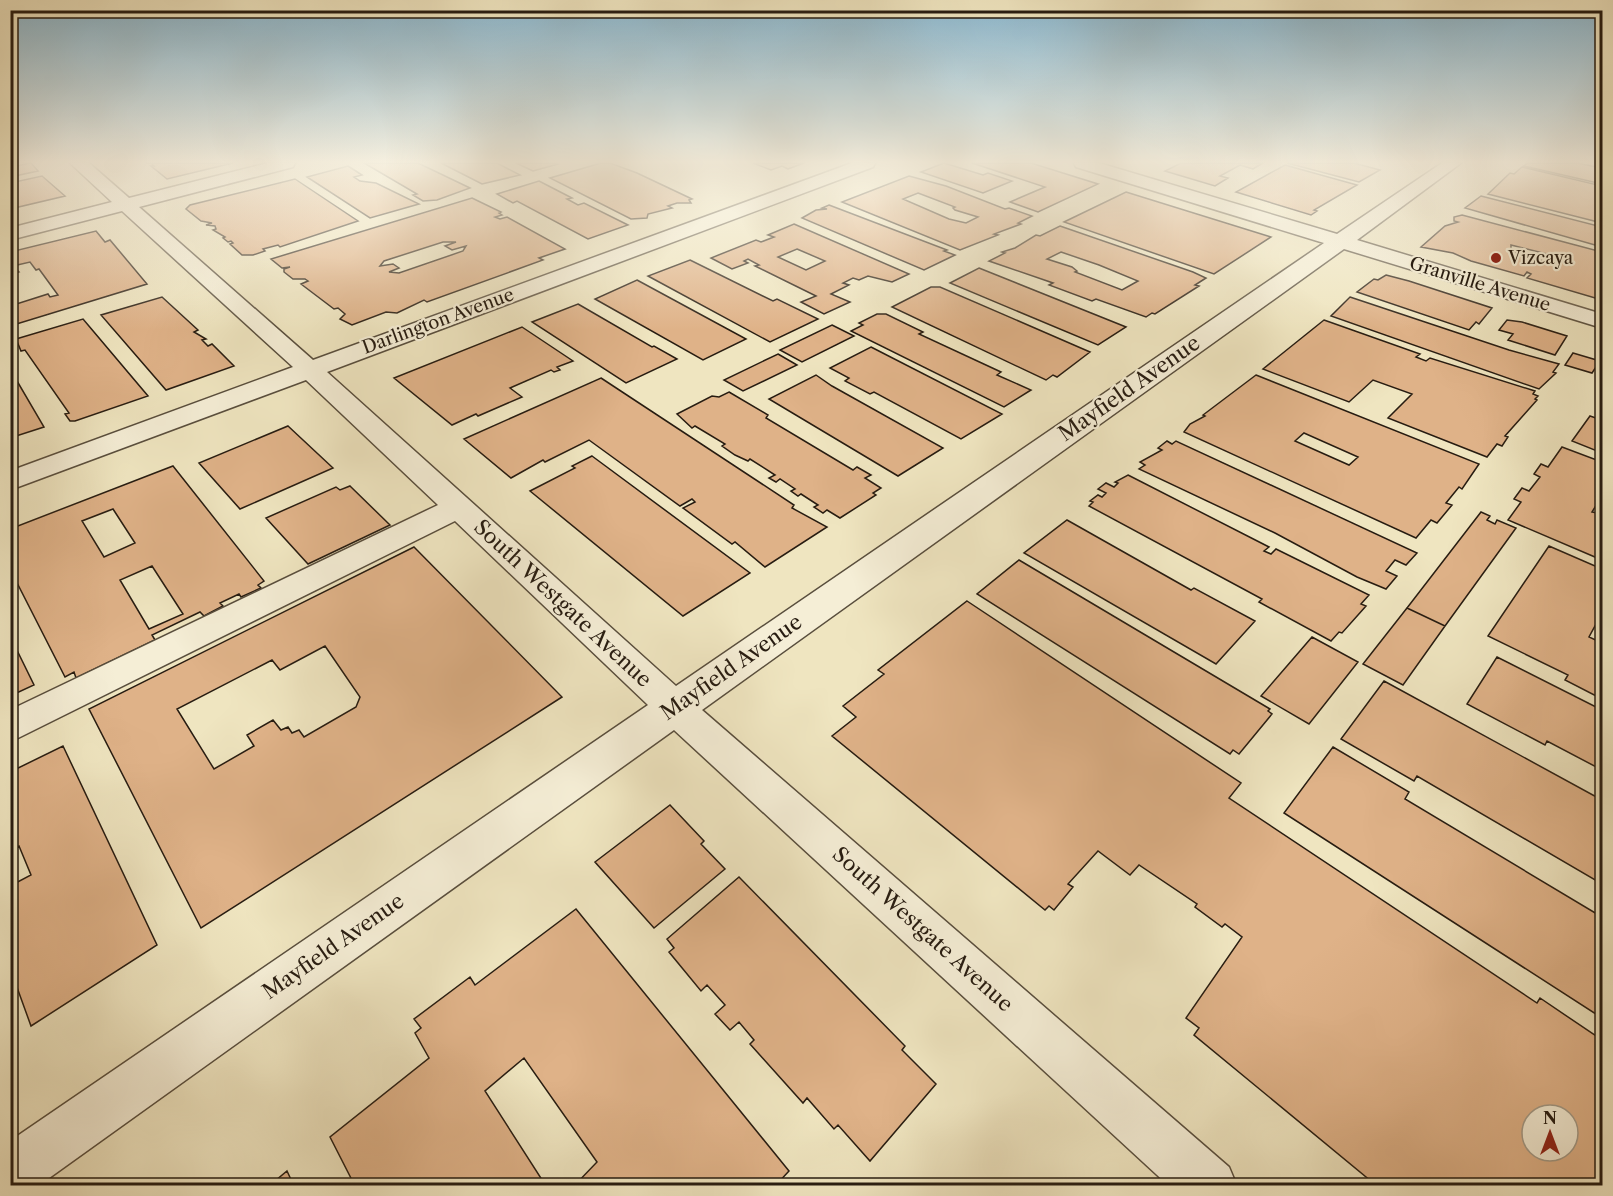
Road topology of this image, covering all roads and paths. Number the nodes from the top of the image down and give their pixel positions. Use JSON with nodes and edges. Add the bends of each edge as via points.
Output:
{"nodes":[{"id":1,"x":69,"y":219,"type":"edge"},
{"id":2,"x":143,"y":219,"type":"edge"},
{"id":3,"x":716,"y":219,"type":"edge"},
{"id":4,"x":1267,"y":219,"type":"edge"},
{"id":5,"x":1372,"y":219,"type":"edge"},
{"id":6,"x":10,"y":234,"type":"edge"},
{"id":7,"x":1339,"y":241,"type":"junction"},
{"id":8,"x":1602,"y":321,"type":"edge"},
{"id":9,"x":309,"y":369,"type":"junction"},
{"id":10,"x":10,"y":481,"type":"edge"},
{"id":11,"x":459,"y":507,"type":"junction"},
{"id":12,"x":674,"y":707,"type":"junction"},
{"id":13,"x":10,"y":727,"type":"edge"},
{"id":14,"x":10,"y":1173,"type":"edge"},
{"id":15,"x":1210,"y":1185,"type":"edge"}],
"edges":[{"from":1,"to":6,"type":"street"},
{"from":2,"to":9,"type":"street","name":"South Westgate Avenue"},
{"from":3,"to":9,"type":"street","name":"Darlington Avenue"},
{"from":4,"to":7,"type":"street","name":"Granville Avenue"},
{"from":5,"to":7,"type":"street","name":"Mayfield Avenue"},
{"from":7,"to":8,"type":"street","name":"Granville Avenue"},
{"from":7,"to":12,"type":"street","name":"Mayfield Avenue"},
{"from":9,"to":10,"type":"street","name":"Darlington Avenue"},
{"from":9,"to":11,"type":"street","name":"South Westgate Avenue"},
{"from":11,"to":12,"type":"street","name":"South Westgate Avenue"},
{"from":11,"to":13,"type":"street"},
{"from":12,"to":14,"type":"street","name":"Mayfield Avenue"},
{"from":12,"to":15,"type":"street","name":"South Westgate Avenue"}]}
